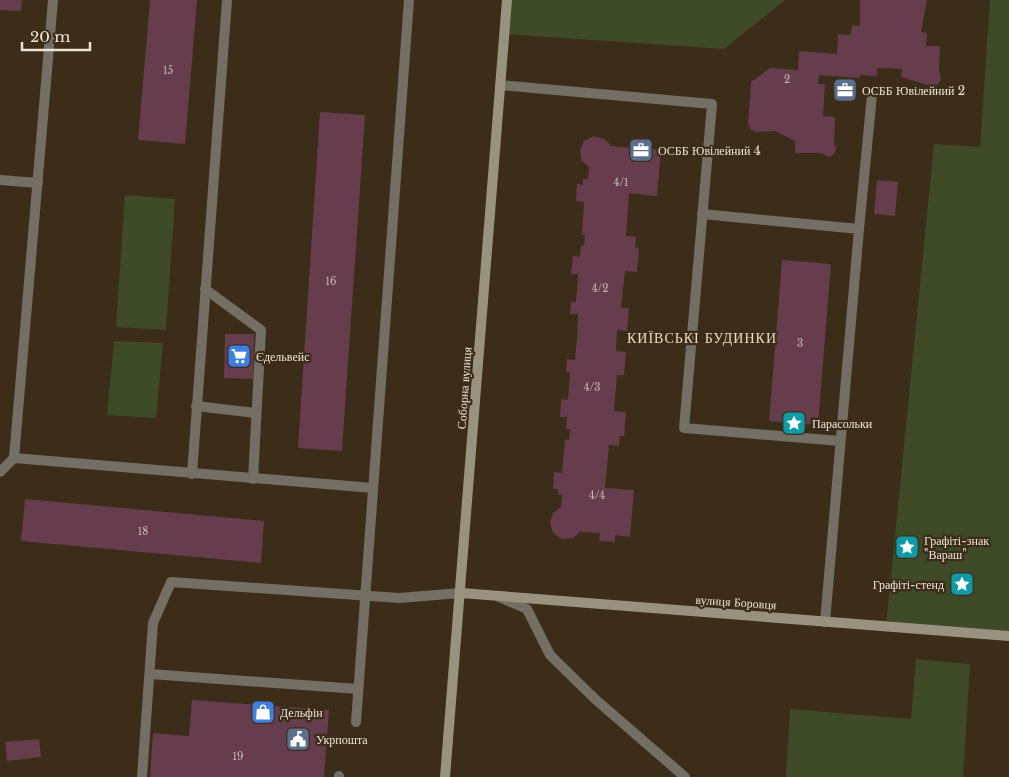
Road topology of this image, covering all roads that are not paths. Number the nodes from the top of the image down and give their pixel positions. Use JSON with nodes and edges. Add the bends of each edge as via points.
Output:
{"nodes":[{"id":1,"x":53,"y":0,"type":"edge"},
{"id":2,"x":227,"y":0,"type":"edge"},
{"id":3,"x":409,"y":0,"type":"edge"},
{"id":4,"x":507,"y":0,"type":"edge"},
{"id":5,"x":500,"y":85,"type":"junction"},
{"id":6,"x":872,"y":95,"type":"dead end"},
{"id":7,"x":0,"y":180,"type":"edge"},
{"id":8,"x":38,"y":183,"type":"junction"},
{"id":9,"x":702,"y":214,"type":"junction"},
{"id":10,"x":859,"y":229,"type":"junction"},
{"id":11,"x":206,"y":289,"type":"junction"},
{"id":12,"x":196,"y":406,"type":"junction"},
{"id":13,"x":256,"y":413,"type":"junction"},
{"id":14,"x":840,"y":441,"type":"junction"},
{"id":15,"x":14,"y":458,"type":"junction"},
{"id":16,"x":0,"y":472,"type":"edge"},
{"id":17,"x":192,"y":474,"type":"junction"},
{"id":18,"x":253,"y":479,"type":"junction"},
{"id":19,"x":373,"y":488,"type":"junction"},
{"id":20,"x":461,"y":593,"type":"junction"},
{"id":21,"x":365,"y":596,"type":"junction"},
{"id":22,"x":498,"y":597,"type":"junction"},
{"id":23,"x":825,"y":622,"type":"junction"},
{"id":24,"x":1009,"y":636,"type":"edge"},
{"id":25,"x":150,"y":674,"type":"junction"},
{"id":26,"x":358,"y":689,"type":"junction"},
{"id":27,"x":356,"y":722,"type":"dead end"},
{"id":28,"x":142,"y":777,"type":"edge"},
{"id":29,"x":445,"y":777,"type":"edge"},
{"id":30,"x":684,"y":777,"type":"edge"}],
"edges":[{"from":1,"to":8,"type":"street"},
{"from":2,"to":11,"type":"street"},
{"from":3,"to":19,"type":"street"},
{"from":4,"to":5,"type":"main road","name":"Соборна вулиця"},
{"from":5,"to":9,"type":"street","via":[[712,104]]},
{"from":5,"to":20,"type":"main road","name":"Соборна вулиця"},
{"from":6,"to":10,"type":"street"},
{"from":7,"to":8,"type":"street"},
{"from":8,"to":15,"type":"street"},
{"from":9,"to":10,"type":"street"},
{"from":9,"to":14,"type":"street","via":[[684,428]]},
{"from":10,"to":14,"type":"street"},
{"from":11,"to":12,"type":"street"},
{"from":11,"to":13,"type":"street","via":[[261,330]]},
{"from":12,"to":13,"type":"street"},
{"from":12,"to":17,"type":"street"},
{"from":13,"to":18,"type":"street"},
{"from":14,"to":23,"type":"street"},
{"from":15,"to":16,"type":"street"},
{"from":15,"to":17,"type":"street"},
{"from":17,"to":18,"type":"street"},
{"from":18,"to":19,"type":"street"},
{"from":19,"to":21,"type":"street"},
{"from":20,"to":21,"type":"street","via":[[398,598]]},
{"from":20,"to":22,"type":"main road","name":"вулиця Боровця"},
{"from":20,"to":29,"type":"main road","name":"Соборна вулиця"},
{"from":21,"to":25,"type":"street","via":[[171,582],[153,623]]},
{"from":21,"to":26,"type":"street"},
{"from":22,"to":23,"type":"main road","name":"вулиця Боровця"},
{"from":22,"to":30,"type":"street","via":[[527,609],[550,656]]},
{"from":23,"to":24,"type":"main road","name":"вулиця Боровця"},
{"from":25,"to":26,"type":"street"},
{"from":25,"to":28,"type":"street"},
{"from":26,"to":27,"type":"street"}]}
